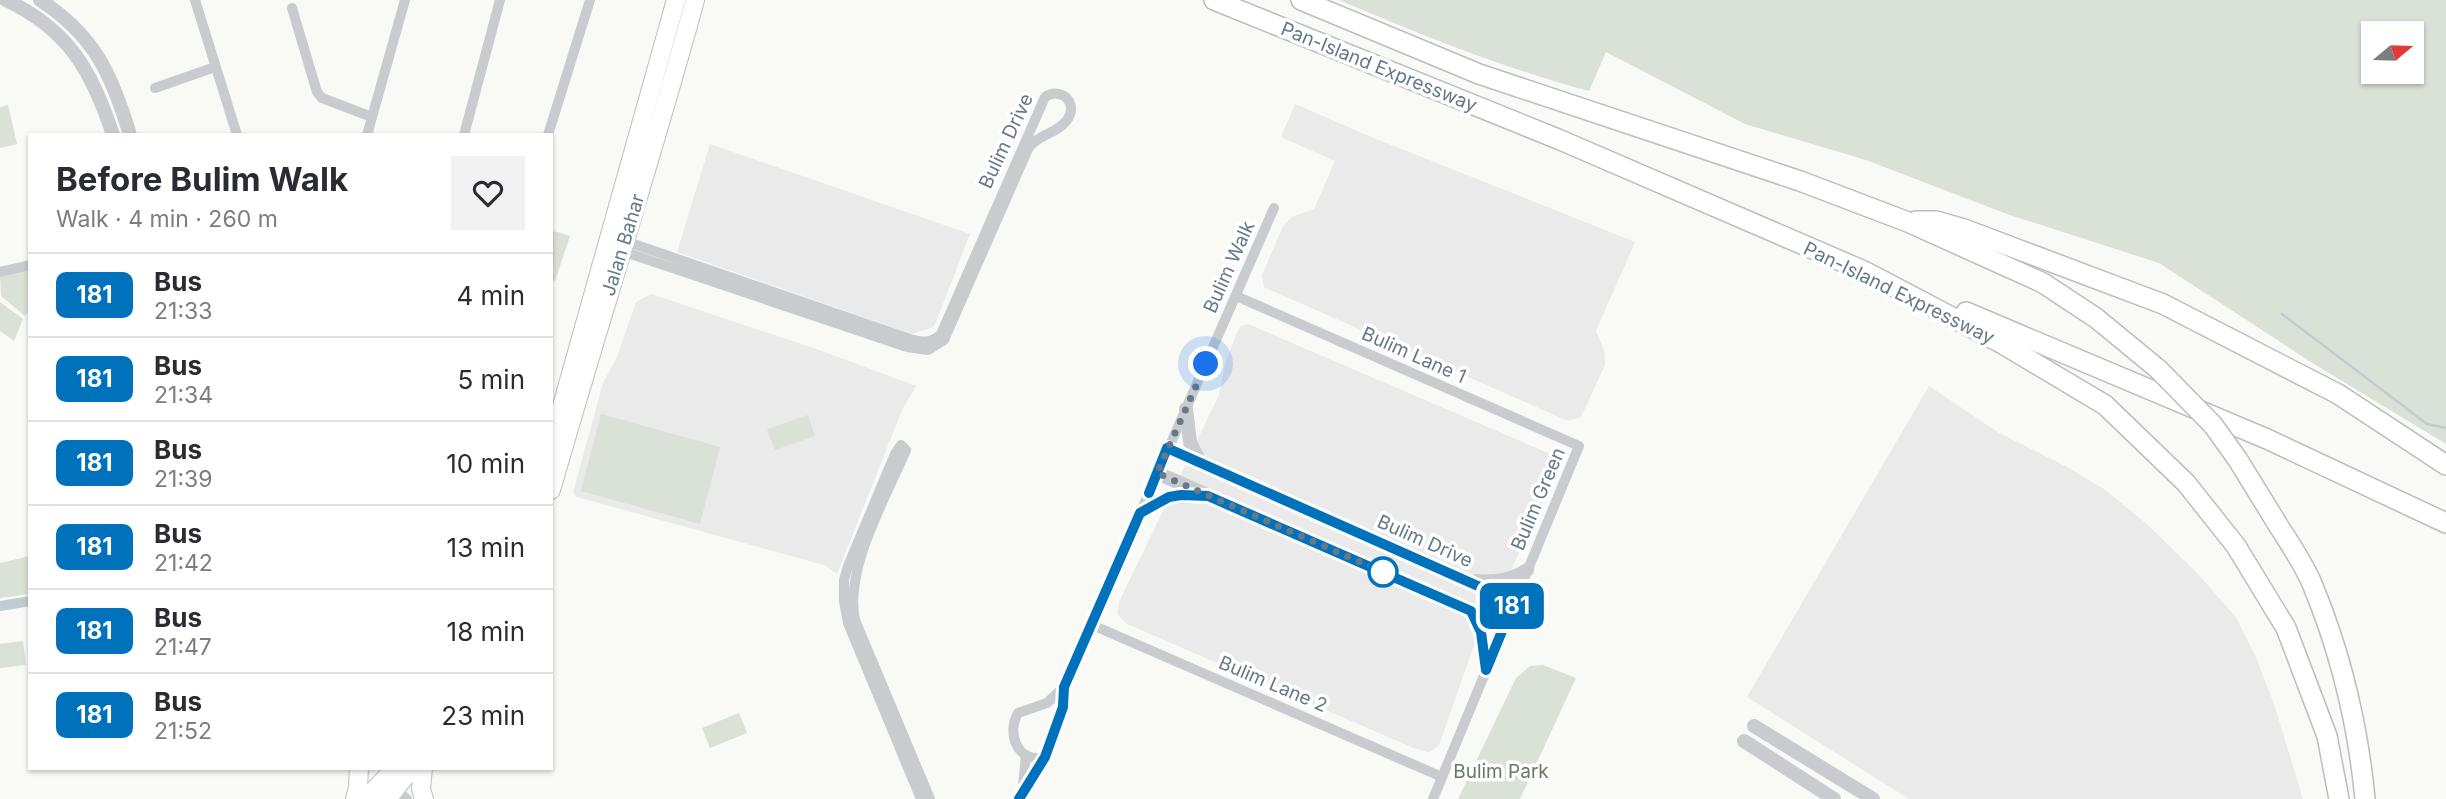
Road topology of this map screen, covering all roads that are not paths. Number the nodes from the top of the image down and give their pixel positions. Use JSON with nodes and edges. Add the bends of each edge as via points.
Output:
{"nodes":[{"id":1,"x":6,"y":0,"type":"edge"},
{"id":2,"x":40,"y":0,"type":"edge"},
{"id":3,"x":195,"y":0,"type":"edge"},
{"id":4,"x":405,"y":0,"type":"edge"},
{"id":5,"x":500,"y":0,"type":"edge"},
{"id":6,"x":590,"y":0,"type":"edge"},
{"id":7,"x":676,"y":0,"type":"edge"},
{"id":8,"x":695,"y":0,"type":"edge"},
{"id":9,"x":1214,"y":0,"type":"edge"},
{"id":10,"x":1301,"y":0,"type":"edge"},
{"id":11,"x":292,"y":8,"type":"dead end"},
{"id":12,"x":215,"y":67,"type":"junction"},
{"id":13,"x":155,"y":88,"type":"dead end"},
{"id":14,"x":657,"y":106,"type":"junction"},
{"id":15,"x":372,"y":117,"type":"junction"},
{"id":16,"x":112,"y":133,"type":"edge"},
{"id":17,"x":129,"y":133,"type":"edge"},
{"id":18,"x":236,"y":133,"type":"edge"},
{"id":19,"x":368,"y":133,"type":"edge"},
{"id":20,"x":465,"y":133,"type":"edge"},
{"id":21,"x":549,"y":133,"type":"edge"},
{"id":22,"x":1274,"y":208,"type":"dead end"},
{"id":23,"x":1908,"y":222,"type":"junction"},
{"id":24,"x":623,"y":246,"type":"junction"},
{"id":25,"x":28,"y":265,"type":"edge"},
{"id":26,"x":1864,"y":271,"type":"junction"},
{"id":27,"x":0,"y":272,"type":"edge"},
{"id":28,"x":1236,"y":296,"type":"junction"},
{"id":29,"x":1186,"y":409,"type":"junction"},
{"id":30,"x":553,"y":439,"type":"edge"},
{"id":31,"x":1579,"y":446,"type":"joint"},
{"id":32,"x":1167,"y":448,"type":"junction"},
{"id":33,"x":1200,"y":463,"type":"junction"},
{"id":34,"x":2446,"y":465,"type":"edge"},
{"id":35,"x":1157,"y":473,"type":"junction"},
{"id":36,"x":553,"y":482,"type":"edge"},
{"id":37,"x":1208,"y":496,"type":"junction"},
{"id":38,"x":1140,"y":513,"type":"junction"},
{"id":39,"x":2446,"y":523,"type":"edge"},
{"id":40,"x":1527,"y":570,"type":"junction"},
{"id":41,"x":1465,"y":580,"type":"junction"},
{"id":42,"x":1514,"y":602,"type":"junction"},
{"id":43,"x":1471,"y":611,"type":"junction"},
{"id":44,"x":1090,"y":624,"type":"junction"},
{"id":45,"x":1504,"y":625,"type":"junction"},
{"id":46,"x":1486,"y":670,"type":"junction"},
{"id":47,"x":1064,"y":687,"type":"junction"},
{"id":48,"x":1754,"y":726,"type":"joint"},
{"id":49,"x":1744,"y":741,"type":"joint"},
{"id":50,"x":1026,"y":755,"type":"junction"},
{"id":51,"x":1045,"y":757,"type":"junction"},
{"id":52,"x":360,"y":770,"type":"edge"},
{"id":53,"x":363,"y":770,"type":"edge"},
{"id":54,"x":409,"y":770,"type":"edge"},
{"id":55,"x":423,"y":770,"type":"edge"},
{"id":56,"x":1441,"y":776,"type":"junction"},
{"id":57,"x":386,"y":788,"type":"edge"},
{"id":58,"x":1813,"y":792,"type":"edge"},
{"id":59,"x":1021,"y":795,"type":"edge"},
{"id":60,"x":1864,"y":797,"type":"edge"},
{"id":61,"x":355,"y":799,"type":"edge"},
{"id":62,"x":424,"y":799,"type":"edge"},
{"id":63,"x":921,"y":799,"type":"edge"},
{"id":64,"x":930,"y":799,"type":"edge"},
{"id":65,"x":1433,"y":799,"type":"edge"},
{"id":66,"x":1833,"y":799,"type":"edge"},
{"id":67,"x":2339,"y":799,"type":"edge"},
{"id":68,"x":2365,"y":799,"type":"edge"}],
"edges":[{"from":1,"to":16,"type":"street","via":[[62,39],[86,67]]},
{"from":2,"to":17,"type":"street","via":[[77,29],[97,55],[115,88]]},
{"from":3,"to":12,"type":"street"},
{"from":4,"to":15,"type":"street"},
{"from":5,"to":20,"type":"street"},
{"from":6,"to":21,"type":"street"},
{"from":7,"to":14,"type":"main road","name":"Jalan Bahar"},
{"from":8,"to":14,"type":"main road","name":"Jalan Bahar"},
{"from":9,"to":26,"type":"highway","name":"Pan-Island Expressway","via":[[1558,139]]},
{"from":10,"to":23,"type":"highway","name":"Pan-Island Expressway","via":[[1479,74],[1800,181]]},
{"from":11,"to":15,"type":"street","via":[[321,98]]},
{"from":12,"to":13,"type":"street"},
{"from":12,"to":18,"type":"street"},
{"from":14,"to":24,"type":"main road","name":"Jalan Bahar"},
{"from":14,"to":30,"type":"main road","name":"Jalan Bahar"},
{"from":15,"to":19,"type":"street"},
{"from":22,"to":28,"type":"street","name":"Bulim Walk"},
{"from":23,"to":34,"type":"highway","via":[[1936,221],[1964,229],[2163,304],[2337,394]]},
{"from":23,"to":68,"type":"highway","name":"Pan-Island Expressway","bridge":true,"via":[[2043,283],[2096,318],[2158,369],[2213,425],[2312,583],[2338,653],[2360,743]]},
{"from":24,"to":24,"type":"street","name":"Bulim Drive","via":[[929,342],[940,334],[1045,97],[1059,93],[1072,107],[1062,126],[1037,138],[1028,149],[944,340],[928,350],[907,347]]},
{"from":24,"to":36,"type":"main road","name":"Jalan Bahar"},
{"from":25,"to":27,"type":"street"},
{"from":26,"to":39,"type":"highway","via":[[2267,439]]},
{"from":26,"to":67,"type":"highway","name":"Pan-Island Expressway","via":[[2105,405],[2186,483],[2236,545],[2286,628],[2327,736]]},
{"from":28,"to":29,"type":"street","name":"Bulim Walk"},
{"from":28,"to":31,"type":"street","name":"Bulim Lane 1"},
{"from":29,"to":32,"type":"street","name":"Bulim Walk"},
{"from":29,"to":33,"type":"street","via":[[1190,442]]},
{"from":31,"to":40,"type":"street","name":"Bulim Green"},
{"from":32,"to":33,"type":"street","name":"Bulim Drive"},
{"from":32,"to":35,"type":"street","name":"Bulim Walk"},
{"from":33,"to":41,"type":"street","name":"Bulim Drive"},
{"from":35,"to":37,"type":"street"},
{"from":35,"to":38,"type":"street","name":"Bulim Walk"},
{"from":37,"to":38,"type":"street","via":[[1169,497]]},
{"from":37,"to":43,"type":"street"},
{"from":38,"to":44,"type":"street","name":"Bulim Walk"},
{"from":40,"to":41,"type":"street","via":[[1498,581]]},
{"from":40,"to":42,"type":"street","name":"Bulim Green"},
{"from":41,"to":42,"type":"street","name":"Bulim Drive"},
{"from":42,"to":45,"type":"street","name":"Bulim Green"},
{"from":43,"to":45,"type":"street"},
{"from":43,"to":46,"type":"street","via":[[1481,632]]},
{"from":44,"to":47,"type":"street","name":"Bulim Walk"},
{"from":44,"to":56,"type":"street","name":"Bulim Lane 2"},
{"from":45,"to":46,"type":"street","name":"Bulim Green"},
{"from":46,"to":56,"type":"street","name":"Bulim Green"},
{"from":47,"to":50,"type":"street","via":[[1047,703],[1018,713],[1011,725],[1014,742]]},
{"from":47,"to":51,"type":"street","name":"Bulim Walk","via":[[1063,707]]},
{"from":48,"to":49,"type":"street"},
{"from":48,"to":60,"type":"street"},
{"from":49,"to":58,"type":"street"},
{"from":50,"to":51,"type":"street"},
{"from":50,"to":59,"type":"street","name":"Bulim Walk"},
{"from":51,"to":59,"type":"street","name":"Bulim Walk"},
{"from":52,"to":61,"type":"main road"},
{"from":53,"to":57,"type":"street"},
{"from":54,"to":57,"type":"main road"},
{"from":55,"to":62,"type":"main road"},
{"from":56,"to":65,"type":"street","name":"Bulim Green"},
{"from":58,"to":66,"type":"street"},
{"from":63,"to":64,"type":"street","via":[[848,623],[844,590],[848,566],[901,445],[906,450],[857,568],[852,606]]}]}
